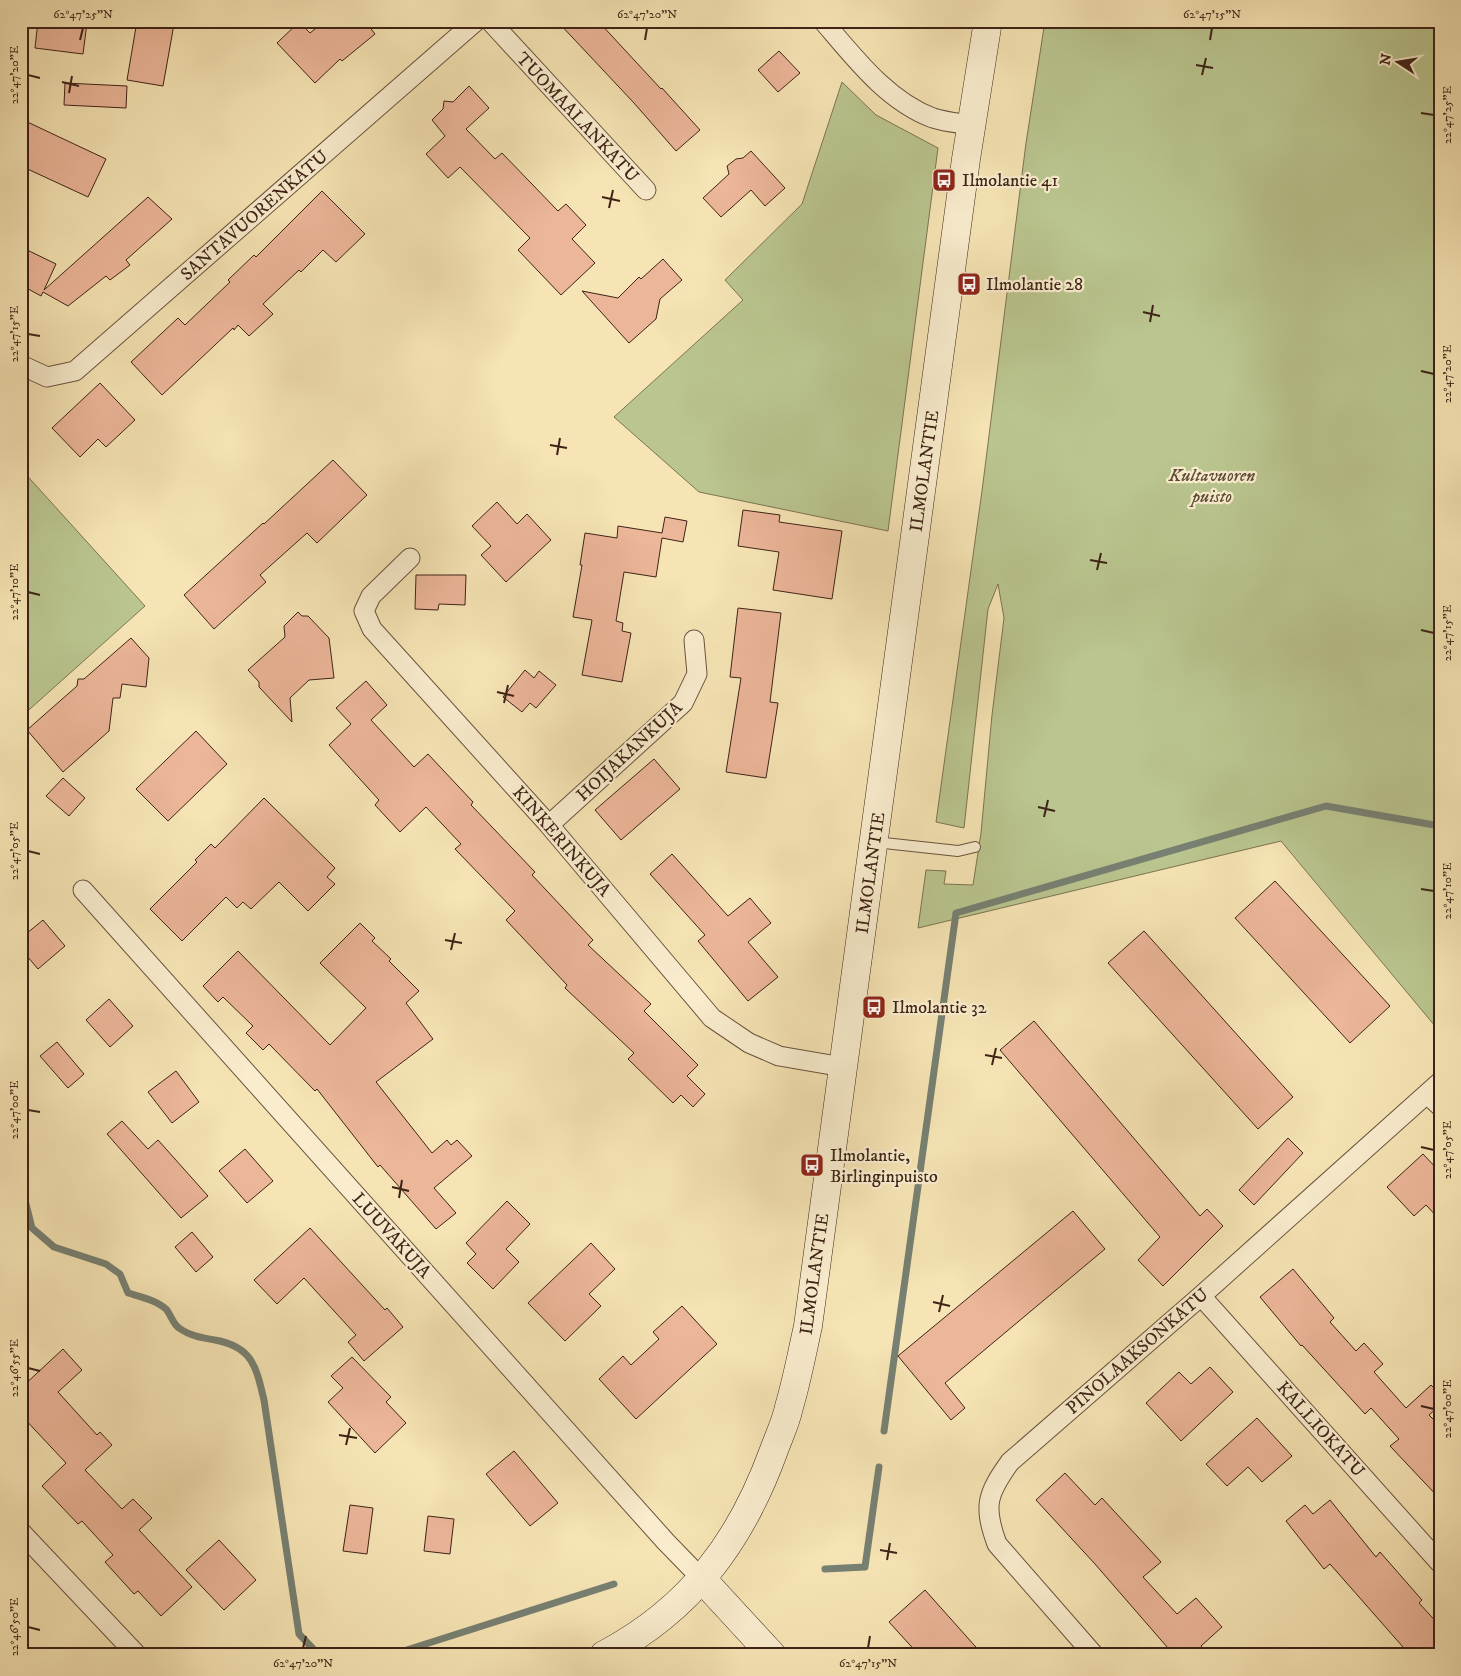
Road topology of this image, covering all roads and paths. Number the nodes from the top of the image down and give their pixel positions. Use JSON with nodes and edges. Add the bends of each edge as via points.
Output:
{"nodes":[{"id":1,"x":476,"y":21,"type":"edge"},
{"id":2,"x":490,"y":21,"type":"edge"},
{"id":3,"x":823,"y":21,"type":"edge"},
{"id":4,"x":988,"y":21,"type":"edge"},
{"id":5,"x":972,"y":125,"type":"junction"},
{"id":6,"x":646,"y":190,"type":"dead end"},
{"id":7,"x":21,"y":365,"type":"edge"},
{"id":8,"x":410,"y":558,"type":"dead end"},
{"id":9,"x":694,"y":640,"type":"dead end"},
{"id":10,"x":549,"y":825,"type":"junction"},
{"id":11,"x":874,"y":842,"type":"junction"},
{"id":12,"x":976,"y":847,"type":"dead end"},
{"id":13,"x":83,"y":890,"type":"dead end"},
{"id":14,"x":844,"y":1067,"type":"junction"},
{"id":15,"x":1435,"y":1094,"type":"edge"},
{"id":16,"x":1201,"y":1296,"type":"junction"},
{"id":17,"x":21,"y":1532,"type":"edge"},
{"id":18,"x":1440,"y":1563,"type":"edge"},
{"id":19,"x":702,"y":1578,"type":"junction"},
{"id":20,"x":137,"y":1655,"type":"edge"},
{"id":21,"x":604,"y":1655,"type":"edge"},
{"id":22,"x":772,"y":1655,"type":"edge"},
{"id":23,"x":1094,"y":1655,"type":"edge"}],
"edges":[{"from":1,"to":7,"type":"street","name":"SANTAVUORENKATU","via":[[76,371],[46,377]]},
{"from":2,"to":6,"type":"street","name":"TUOMAALANKATU"},
{"from":3,"to":5,"type":"street","via":[[864,68],[900,101],[932,118]]},
{"from":4,"to":5,"type":"street","name":"ILMOLANTIE"},
{"from":5,"to":11,"type":"street","name":"ILMOLANTIE"},
{"from":8,"to":10,"type":"street","name":"KINKERINKUJA","via":[[371,596],[364,612],[372,629]]},
{"from":9,"to":10,"type":"street","name":"HOIJAKANKUJA","via":[[697,674],[683,703]]},
{"from":10,"to":14,"type":"street","name":"KINKERINKUJA","via":[[712,1018],[749,1043],[779,1056]]},
{"from":11,"to":12,"type":"lane","via":[[958,851]]},
{"from":11,"to":14,"type":"street","name":"ILMOLANTIE"},
{"from":13,"to":19,"type":"street","name":"LUUVAKUJA","via":[[666,1542]]},
{"from":14,"to":19,"type":"street","name":"ILMOLANTIE","via":[[808,1326],[789,1408],[762,1484],[728,1546]]},
{"from":15,"to":16,"type":"street","name":"PINOLAAKSONKATU"},
{"from":16,"to":18,"type":"street","name":"KALLIOKATU"},
{"from":16,"to":23,"type":"street","name":"PINOLAAKSONKATU","via":[[1010,1462],[994,1483],[988,1505],[990,1525],[997,1544]]},
{"from":17,"to":20,"type":"street"},
{"from":19,"to":21,"type":"street","name":"ILMOLANTIE","via":[[665,1616]]},
{"from":19,"to":22,"type":"street"}]}
